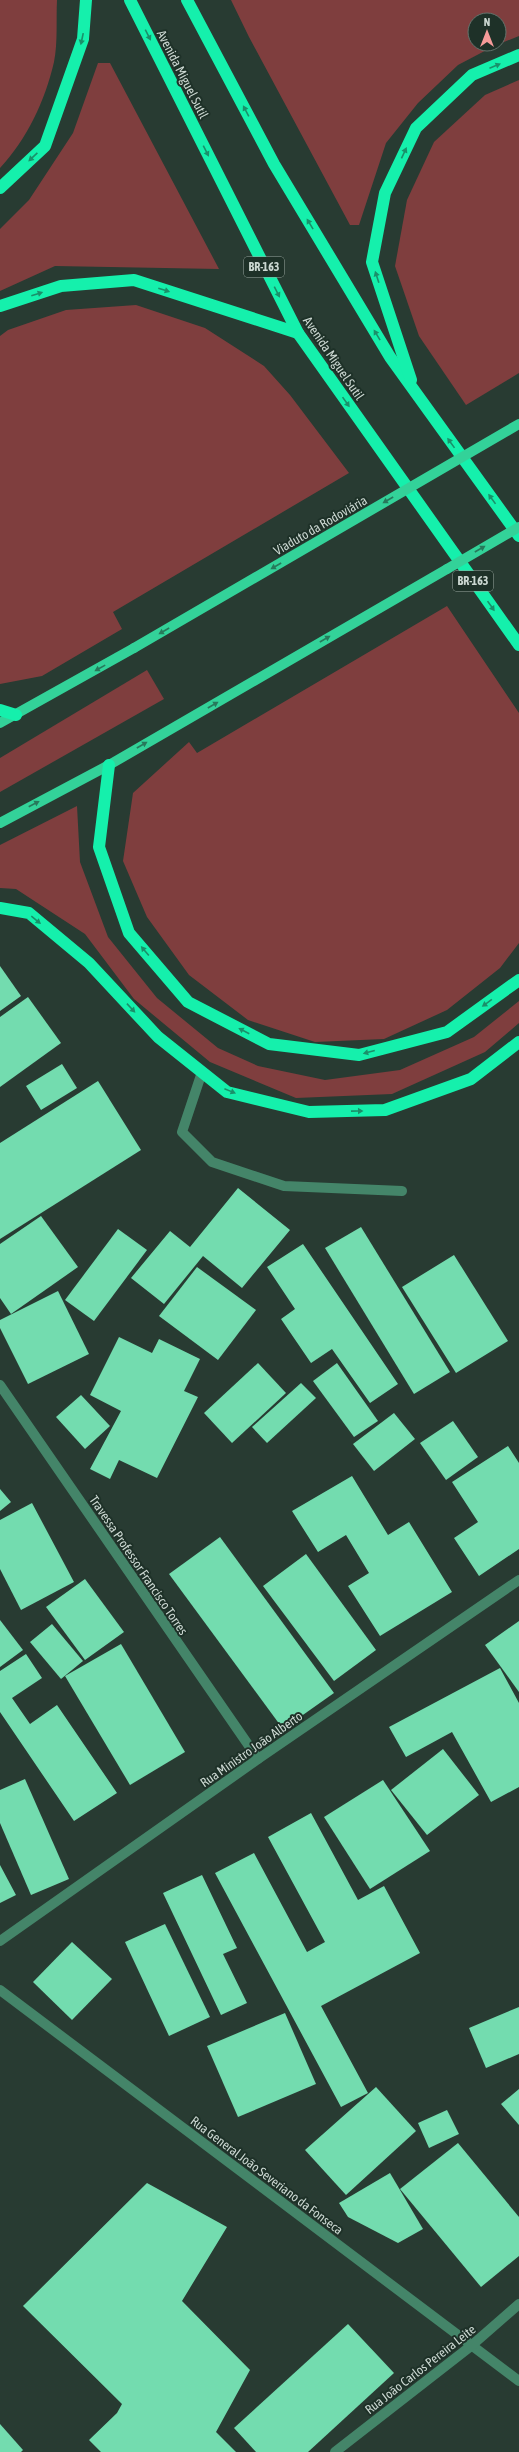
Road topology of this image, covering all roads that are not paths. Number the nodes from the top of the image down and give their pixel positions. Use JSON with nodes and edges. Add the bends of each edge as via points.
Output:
{"nodes":[{"id":1,"x":86,"y":0,"type":"edge"},
{"id":2,"x":130,"y":0,"type":"edge"},
{"id":3,"x":187,"y":0,"type":"edge"},
{"id":4,"x":519,"y":55,"type":"edge"},
{"id":5,"x":0,"y":188,"type":"edge"},
{"id":6,"x":0,"y":306,"type":"edge"},
{"id":7,"x":298,"y":333,"type":"junction"},
{"id":8,"x":416,"y":394,"type":"junction"},
{"id":9,"x":519,"y":424,"type":"edge"},
{"id":10,"x":519,"y":527,"type":"edge"},
{"id":11,"x":519,"y":536,"type":"edge"},
{"id":12,"x":519,"y":645,"type":"edge"},
{"id":13,"x":0,"y":710,"type":"edge"},
{"id":14,"x":16,"y":715,"type":"junction"},
{"id":15,"x":0,"y":724,"type":"edge"},
{"id":16,"x":108,"y":765,"type":"junction"},
{"id":17,"x":0,"y":822,"type":"edge"},
{"id":18,"x":0,"y":908,"type":"edge"},
{"id":19,"x":519,"y":980,"type":"edge"},
{"id":20,"x":519,"y":1042,"type":"edge"},
{"id":21,"x":202,"y":1072,"type":"junction"},
{"id":22,"x":402,"y":1191,"type":"dead end"},
{"id":23,"x":0,"y":1385,"type":"edge"},
{"id":24,"x":519,"y":1580,"type":"edge"},
{"id":25,"x":258,"y":1759,"type":"junction"},
{"id":26,"x":0,"y":1942,"type":"edge"},
{"id":27,"x":0,"y":1990,"type":"edge"},
{"id":28,"x":519,"y":2304,"type":"edge"},
{"id":29,"x":471,"y":2346,"type":"junction"},
{"id":30,"x":519,"y":2380,"type":"edge"},
{"id":31,"x":335,"y":2452,"type":"edge"}],
"edges":[{"from":1,"to":5,"type":"highway","one_way":true,"via":[[83,39],[45,146]]},
{"from":2,"to":7,"type":"highway","name":"Avenida Miguel Sutil","number":"BR-163","one_way":true},
{"from":8,"to":3,"type":"highway","one_way":true,"via":[[390,357],[274,164]]},
{"from":8,"to":4,"type":"highway","one_way":true,"via":[[372,262],[385,193],[416,128],[472,75]]},
{"from":6,"to":7,"type":"highway","one_way":true,"via":[[61,286],[134,280]]},
{"from":7,"to":12,"type":"highway","name":"Avenida Miguel Sutil","number":"BR-163","one_way":true},
{"from":11,"to":8,"type":"highway","one_way":true},
{"from":9,"to":14,"type":"main road","name":"Viaduto da Rodoviária","one_way":true,"bridge":true},
{"from":16,"to":10,"type":"main road","one_way":true,"bridge":true},
{"from":13,"to":14,"type":"highway"},
{"from":14,"to":15,"type":"main road","name":"Viaduto da Rodoviária"},
{"from":17,"to":16,"type":"main road","one_way":true},
{"from":19,"to":16,"type":"highway","one_way":true,"via":[[447,1032],[359,1055],[268,1044],[188,1002],[129,933],[100,847]]},
{"from":18,"to":21,"type":"highway","one_way":true,"via":[[28,913],[41,923],[89,963],[158,1037]]},
{"from":21,"to":20,"type":"highway","one_way":true,"via":[[227,1092],[309,1112],[385,1110],[471,1079]]},
{"from":21,"to":22,"type":"street","via":[[182,1132],[212,1162],[284,1186]]},
{"from":23,"to":25,"type":"street","name":"Travessa Professor Francisco Torres"},
{"from":24,"to":25,"type":"street","name":"Rua Ministro João Alberto"},
{"from":25,"to":26,"type":"street","name":"Rua Ministro João Alberto"},
{"from":27,"to":29,"type":"street","name":"Rua General João Severiano da Fonseca"},
{"from":28,"to":29,"type":"street","name":"Rua João Carlos Pereira Leite"},
{"from":29,"to":30,"type":"street","name":"Rua General João Severiano da Fonseca"},
{"from":29,"to":31,"type":"street","name":"Rua João Carlos Pereira Leite"}]}
